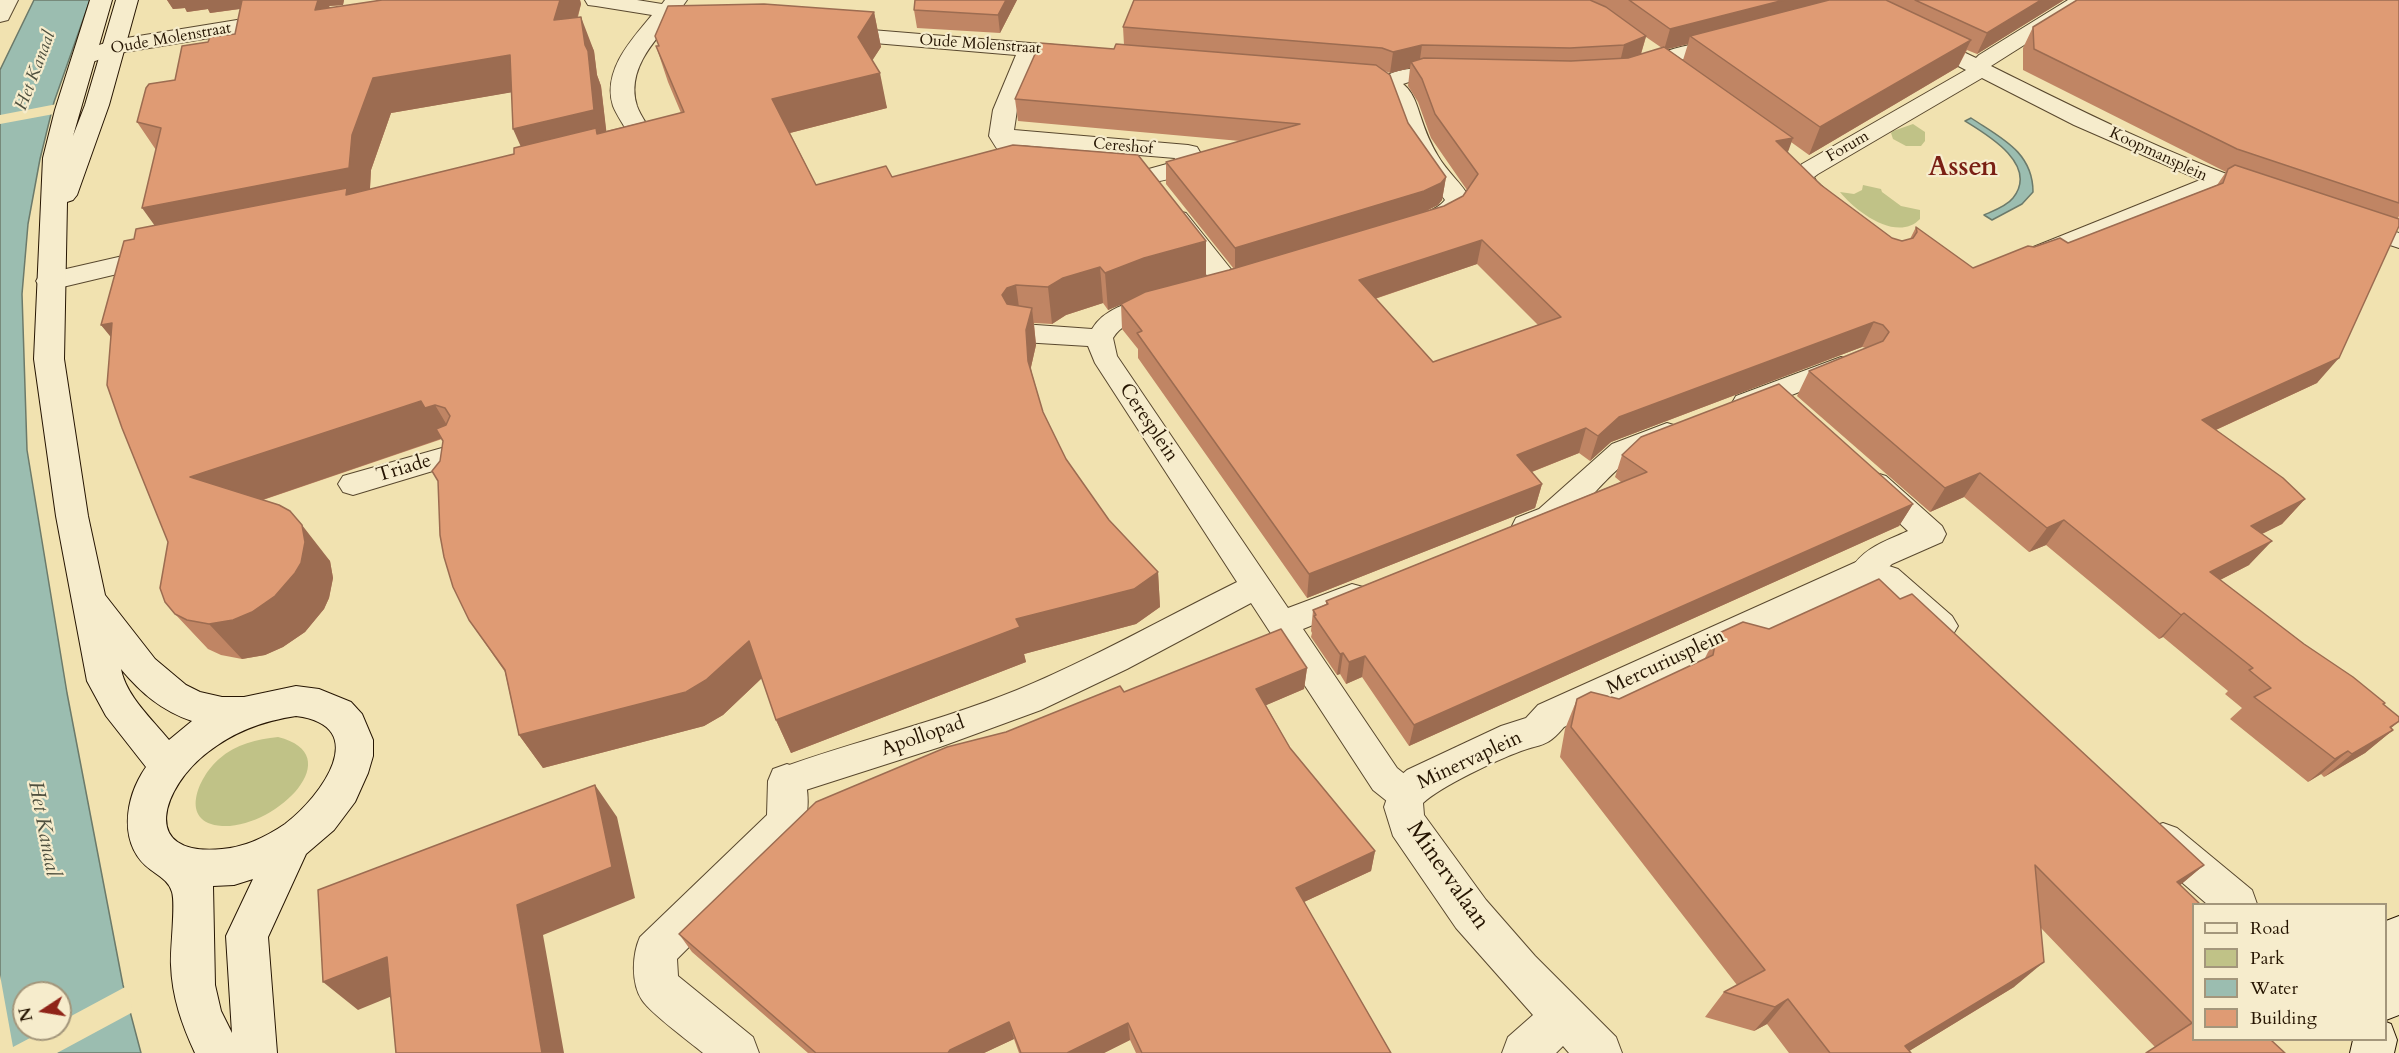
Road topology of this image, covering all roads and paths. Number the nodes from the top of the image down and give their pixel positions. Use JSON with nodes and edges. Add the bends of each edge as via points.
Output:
{"nodes":[{"id":1,"x":7,"y":0,"type":"edge"},
{"id":2,"x":101,"y":0,"type":"edge"},
{"id":3,"x":127,"y":0,"type":"edge"},
{"id":4,"x":596,"y":0,"type":"edge"},
{"id":5,"x":2082,"y":0,"type":"edge"},
{"id":6,"x":673,"y":5,"type":"edge"},
{"id":7,"x":0,"y":15,"type":"edge"},
{"id":8,"x":730,"y":22,"type":"edge"},
{"id":9,"x":299,"y":23,"type":"edge"},
{"id":10,"x":812,"y":32,"type":"edge"},
{"id":11,"x":1909,"y":33,"type":"edge"},
{"id":12,"x":1739,"y":40,"type":"edge"},
{"id":13,"x":1030,"y":49,"type":"junction"},
{"id":14,"x":112,"y":53,"type":"junction"},
{"id":15,"x":1654,"y":53,"type":"junction"},
{"id":16,"x":1105,"y":55,"type":"edge"},
{"id":17,"x":83,"y":58,"type":"junction"},
{"id":18,"x":1981,"y":68,"type":"junction"},
{"id":19,"x":1332,"y":73,"type":"edge"},
{"id":20,"x":1680,"y":73,"type":"edge"},
{"id":21,"x":1622,"y":74,"type":"edge"},
{"id":22,"x":1467,"y":75,"type":"edge"},
{"id":23,"x":1391,"y":82,"type":"junction"},
{"id":24,"x":1001,"y":136,"type":"junction"},
{"id":25,"x":597,"y":159,"type":"edge"},
{"id":26,"x":1144,"y":178,"type":"junction"},
{"id":27,"x":2214,"y":178,"type":"junction"},
{"id":28,"x":2275,"y":199,"type":"edge"},
{"id":29,"x":1838,"y":210,"type":"edge"},
{"id":30,"x":2332,"y":218,"type":"edge"},
{"id":31,"x":54,"y":219,"type":"junction"},
{"id":32,"x":1397,"y":232,"type":"edge"},
{"id":33,"x":2399,"y":241,"type":"edge"},
{"id":34,"x":183,"y":251,"type":"edge"},
{"id":35,"x":2019,"y":262,"type":"edge"},
{"id":36,"x":1285,"y":266,"type":"edge"},
{"id":37,"x":50,"y":282,"type":"junction"},
{"id":38,"x":1207,"y":289,"type":"junction"},
{"id":39,"x":1022,"y":333,"type":"edge"},
{"id":40,"x":1100,"y":338,"type":"junction"},
{"id":41,"x":1861,"y":358,"type":"edge"},
{"id":42,"x":1773,"y":393,"type":"junction"},
{"id":43,"x":1719,"y":413,"type":"edge"},
{"id":44,"x":1800,"y":416,"type":"edge"},
{"id":45,"x":1687,"y":426,"type":"edge"},
{"id":46,"x":456,"y":454,"type":"edge"},
{"id":47,"x":1853,"y":464,"type":"edge"},
{"id":48,"x":353,"y":484,"type":"dead end"},
{"id":49,"x":1506,"y":535,"type":"edge"},
{"id":50,"x":1865,"y":571,"type":"junction"},
{"id":51,"x":1257,"y":586,"type":"junction"},
{"id":52,"x":1373,"y":588,"type":"edge"},
{"id":53,"x":88,"y":597,"type":"junction"},
{"id":54,"x":1282,"y":624,"type":"junction"},
{"id":55,"x":1963,"y":647,"type":"edge"},
{"id":56,"x":242,"y":712,"type":"junction"},
{"id":57,"x":1538,"y":731,"type":"joint"},
{"id":58,"x":170,"y":764,"type":"junction"},
{"id":59,"x":787,"y":781,"type":"joint"},
{"id":60,"x":1405,"y":795,"type":"junction"},
{"id":61,"x":2134,"y":814,"type":"edge"},
{"id":62,"x":292,"y":841,"type":"junction"},
{"id":63,"x":177,"y":864,"type":"junction"},
{"id":64,"x":2236,"y":903,"type":"edge"},
{"id":65,"x":2399,"y":936,"type":"edge"},
{"id":66,"x":2389,"y":994,"type":"edge"},
{"id":67,"x":1563,"y":1016,"type":"junction"},
{"id":68,"x":218,"y":1053,"type":"edge"},
{"id":69,"x":255,"y":1053,"type":"edge"},
{"id":70,"x":737,"y":1053,"type":"edge"},
{"id":71,"x":1524,"y":1053,"type":"edge"},
{"id":72,"x":1600,"y":1053,"type":"edge"}],
"edges":[{"from":1,"to":7,"type":"street"},
{"from":2,"to":17,"type":"street"},
{"from":3,"to":14,"type":"street"},
{"from":4,"to":6,"type":"street"},
{"from":5,"to":18,"type":"street","name":"Forum","via":[[1986,59]]},
{"from":6,"to":8,"type":"street"},
{"from":6,"to":25,"type":"street","via":[[638,47],[626,70],[624,103],[641,140],[634,148]]},
{"from":9,"to":14,"type":"street","name":"Oude Molenstraat"},
{"from":10,"to":13,"type":"street","name":"Oude Molenstraat"},
{"from":11,"to":18,"type":"street","name":"Koopmansplein"},
{"from":12,"to":15,"type":"street"},
{"from":13,"to":16,"type":"street","name":"Oude Molenstraat"},
{"from":13,"to":24,"type":"street","via":[[1005,110]]},
{"from":14,"to":17,"type":"street","name":"Oude Molenstraat"},
{"from":14,"to":31,"type":"street","via":[[82,149]]},
{"from":15,"to":20,"type":"street"},
{"from":15,"to":21,"type":"street","via":[[1649,66]]},
{"from":17,"to":31,"type":"street","via":[[56,158]]},
{"from":18,"to":27,"type":"street","name":"Koopmansplein","via":[[2082,120]]},
{"from":18,"to":29,"type":"street","name":"Forum","via":[[1801,162],[1807,185]]},
{"from":19,"to":23,"type":"street"},
{"from":22,"to":23,"type":"street","via":[[1419,74]]},
{"from":23,"to":32,"type":"street","via":[[1407,107],[1424,154],[1449,182],[1458,200],[1440,218]]},
{"from":24,"to":26,"type":"street","name":"Cereshof","via":[[1014,158],[1025,165]]},
{"from":24,"to":26,"type":"street","name":"Cereshof","via":[[1188,152],[1186,167]]},
{"from":26,"to":38,"type":"street","name":"Cereshof"},
{"from":27,"to":28,"type":"street"},
{"from":27,"to":35,"type":"street","name":"Koopmansplein","via":[[2187,195]]},
{"from":30,"to":33,"type":"street"},
{"from":31,"to":37,"type":"street"},
{"from":34,"to":37,"type":"street"},
{"from":36,"to":38,"type":"street"},
{"from":37,"to":53,"type":"street","via":[[49,359]]},
{"from":38,"to":40,"type":"street","via":[[1125,314],[1110,322]]},
{"from":39,"to":40,"type":"street"},
{"from":40,"to":51,"type":"street","name":"Ceresplein","via":[[1109,366]]},
{"from":41,"to":42,"type":"street"},
{"from":42,"to":43,"type":"street"},
{"from":42,"to":44,"type":"street"},
{"from":45,"to":49,"type":"street","via":[[1622,451],[1550,518]]},
{"from":46,"to":48,"type":"street","name":"Triade"},
{"from":47,"to":50,"type":"street","name":"Mercuriusplein","via":[[1931,534],[1881,556]]},
{"from":50,"to":55,"type":"street","via":[[1886,578]]},
{"from":50,"to":57,"type":"street","name":"Mercuriusplein","via":[[1551,716]]},
{"from":51,"to":54,"type":"street","name":"Ceresplein"},
{"from":51,"to":59,"type":"street","name":"Apollopad","via":[[1028,700]]},
{"from":52,"to":54,"type":"street"},
{"from":53,"to":56,"type":"street","via":[[139,666],[174,698],[211,712]]},
{"from":53,"to":58,"type":"street","via":[[105,681],[119,705]]},
{"from":54,"to":60,"type":"street","name":"Minervalaan","via":[[1385,779]]},
{"from":56,"to":58,"type":"street","via":[[190,743]]},
{"from":56,"to":62,"type":"street","via":[[270,704],[327,697],[350,728],[363,764],[320,819]]},
{"from":57,"to":60,"type":"street","name":"Minervaplein","via":[[1514,737],[1428,777]]},
{"from":58,"to":63,"type":"street","via":[[154,788],[146,812],[147,834],[157,853]]},
{"from":59,"to":70,"type":"street","name":"Apollopad","via":[[787,822],[655,951],[658,987]]},
{"from":60,"to":67,"type":"street","name":"Minervalaan","via":[[1402,811],[1407,823],[1471,914]]},
{"from":61,"to":64,"type":"street"},
{"from":62,"to":63,"type":"street","via":[[231,867],[202,869]]},
{"from":62,"to":69,"type":"street","via":[[247,936]]},
{"from":63,"to":68,"type":"street","via":[[193,888],[194,985],[201,1015]]},
{"from":65,"to":66,"type":"street"},
{"from":67,"to":71,"type":"street"},
{"from":67,"to":72,"type":"street","name":"Minervalaan"}]}
